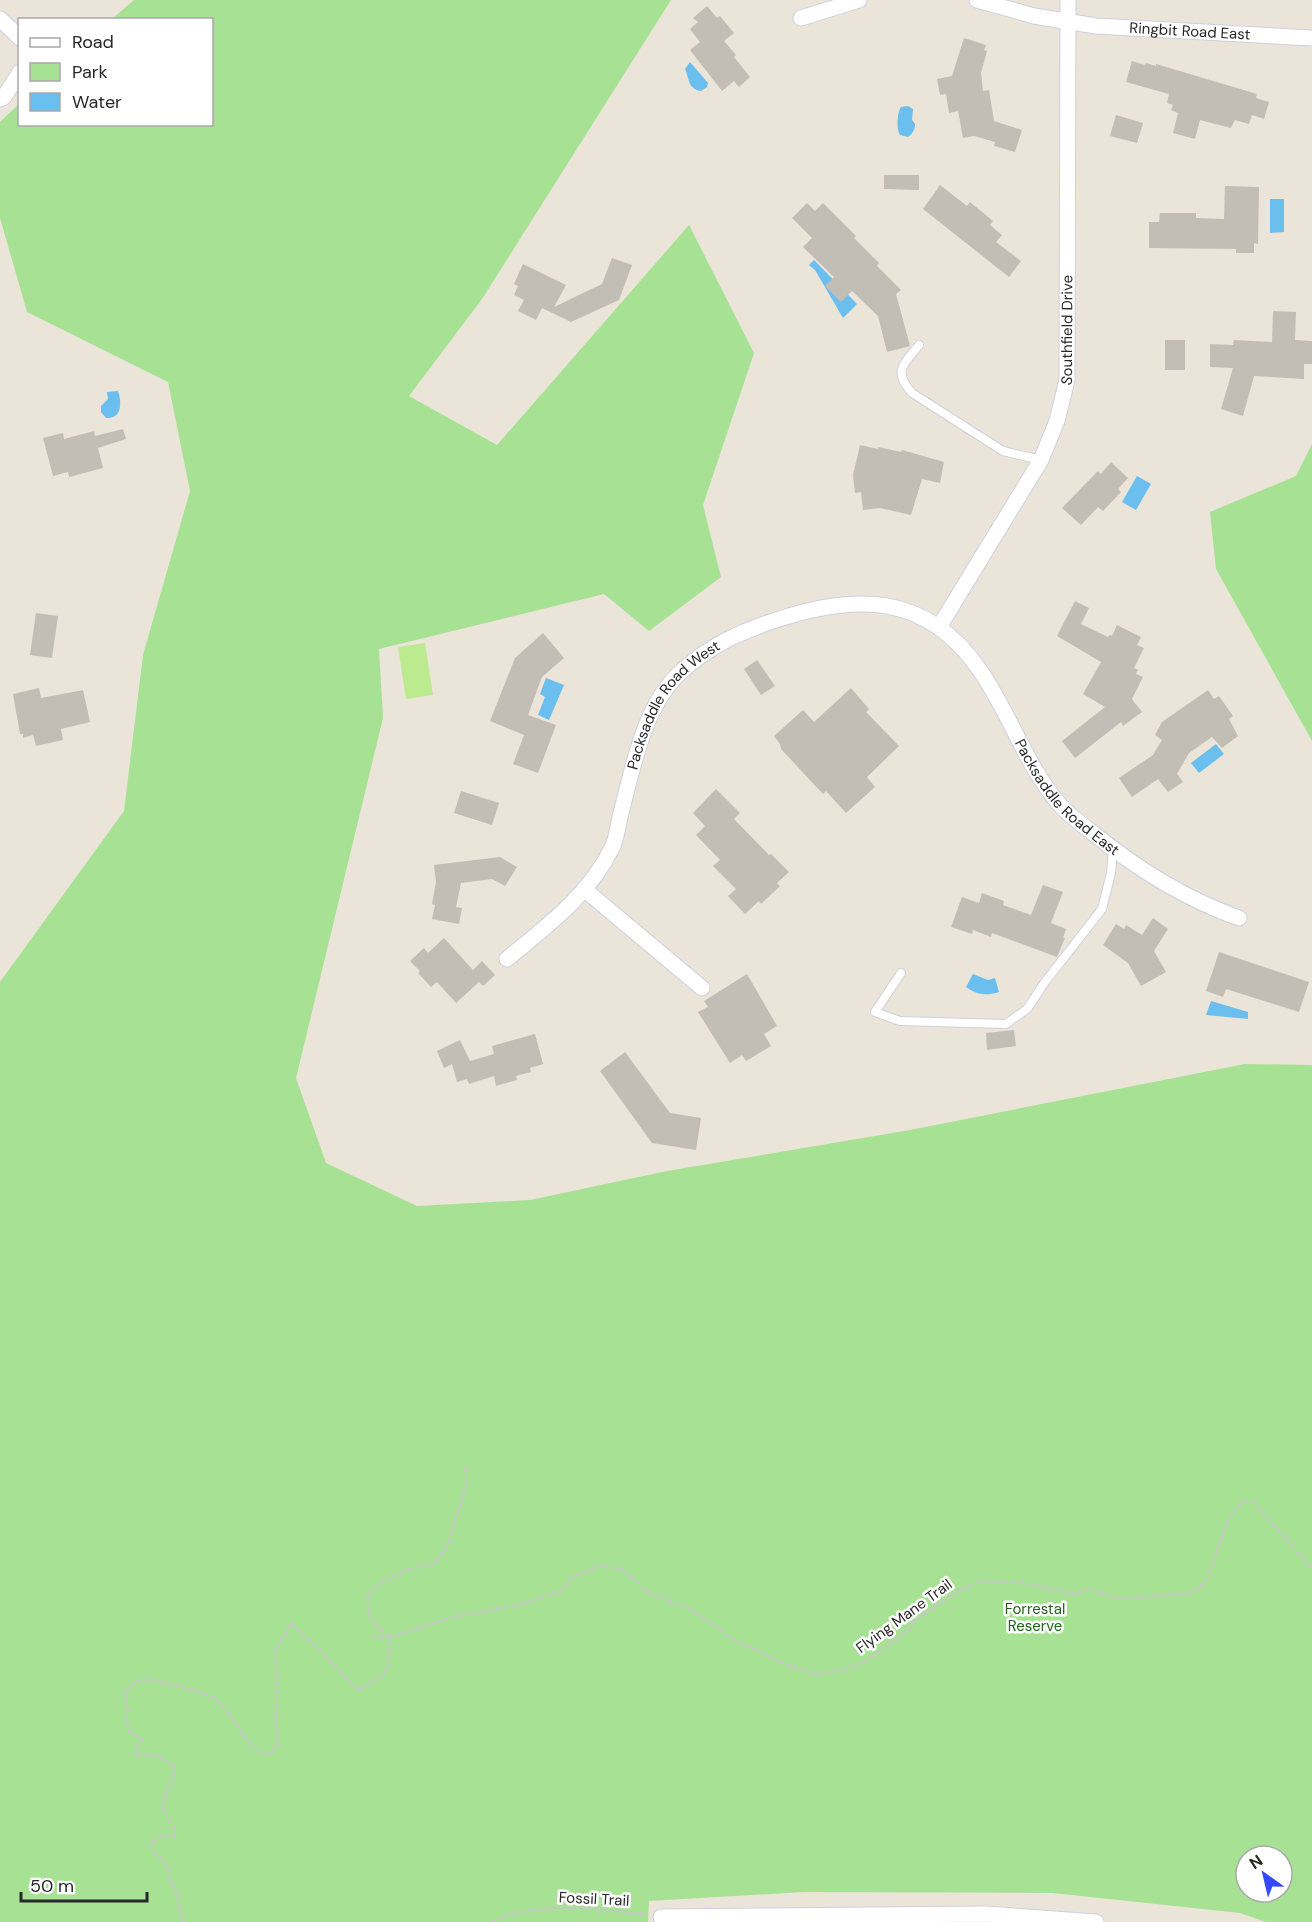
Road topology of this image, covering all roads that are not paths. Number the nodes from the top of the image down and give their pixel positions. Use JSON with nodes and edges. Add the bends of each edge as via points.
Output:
{"nodes":[{"id":1,"x":859,"y":0,"type":"edge"},
{"id":2,"x":977,"y":0,"type":"edge"},
{"id":3,"x":1068,"y":0,"type":"edge"},
{"id":4,"x":801,"y":18,"type":"dead end"},
{"id":5,"x":0,"y":19,"type":"edge"},
{"id":6,"x":1068,"y":21,"type":"junction"},
{"id":7,"x":18,"y":36,"type":"edge"},
{"id":8,"x":1312,"y":38,"type":"edge"},
{"id":9,"x":18,"y":75,"type":"edge"},
{"id":10,"x":0,"y":99,"type":"edge"},
{"id":11,"x":919,"y":345,"type":"dead end"},
{"id":12,"x":1041,"y":460,"type":"junction"},
{"id":13,"x":939,"y":627,"type":"junction"},
{"id":14,"x":1113,"y":849,"type":"junction"},
{"id":15,"x":584,"y":889,"type":"junction"},
{"id":16,"x":1239,"y":918,"type":"dead end"},
{"id":17,"x":507,"y":959,"type":"dead end"},
{"id":18,"x":901,"y":973,"type":"dead end"},
{"id":19,"x":702,"y":988,"type":"dead end"},
{"id":20,"x":661,"y":1917,"type":"road end"},
{"id":21,"x":727,"y":1919,"type":"edge"},
{"id":22,"x":1096,"y":1922,"type":"edge"}],
"edges":[{"from":1,"to":4,"type":"street"},
{"from":2,"to":6,"type":"street","name":"Ringbit Road East"},
{"from":3,"to":6,"type":"street","name":"Southfield Drive"},
{"from":5,"to":7,"type":"street"},
{"from":6,"to":8,"type":"street","name":"Ringbit Road East","via":[[1096,26]]},
{"from":6,"to":12,"type":"street","name":"Southfield Drive","via":[[1067,380],[1057,421]]},
{"from":9,"to":10,"type":"street"},
{"from":11,"to":12,"type":"lane","via":[[901,368],[904,384],[912,393],[1003,451]]},
{"from":12,"to":13,"type":"street","name":"Southfield Drive"},
{"from":13,"to":14,"type":"street","name":"Packsaddle Road East","via":[[979,669],[1048,790],[1063,809]]},
{"from":13,"to":15,"type":"street","name":"Packsaddle Road West","via":[[910,612],[878,603],[837,604],[768,622],[706,650],[673,679],[652,712],[613,846]]},
{"from":14,"to":16,"type":"street","name":"Packsaddle Road East","via":[[1210,908]]},
{"from":14,"to":18,"type":"lane","via":[[1102,909],[1027,1009],[1006,1024],[900,1021],[874,1012]]},
{"from":15,"to":17,"type":"street","name":"Packsaddle Road West","via":[[547,927]]},
{"from":15,"to":19,"type":"street"},
{"from":20,"to":21,"type":"street"},
{"from":21,"to":22,"type":"street","via":[[986,1914]]}]}
